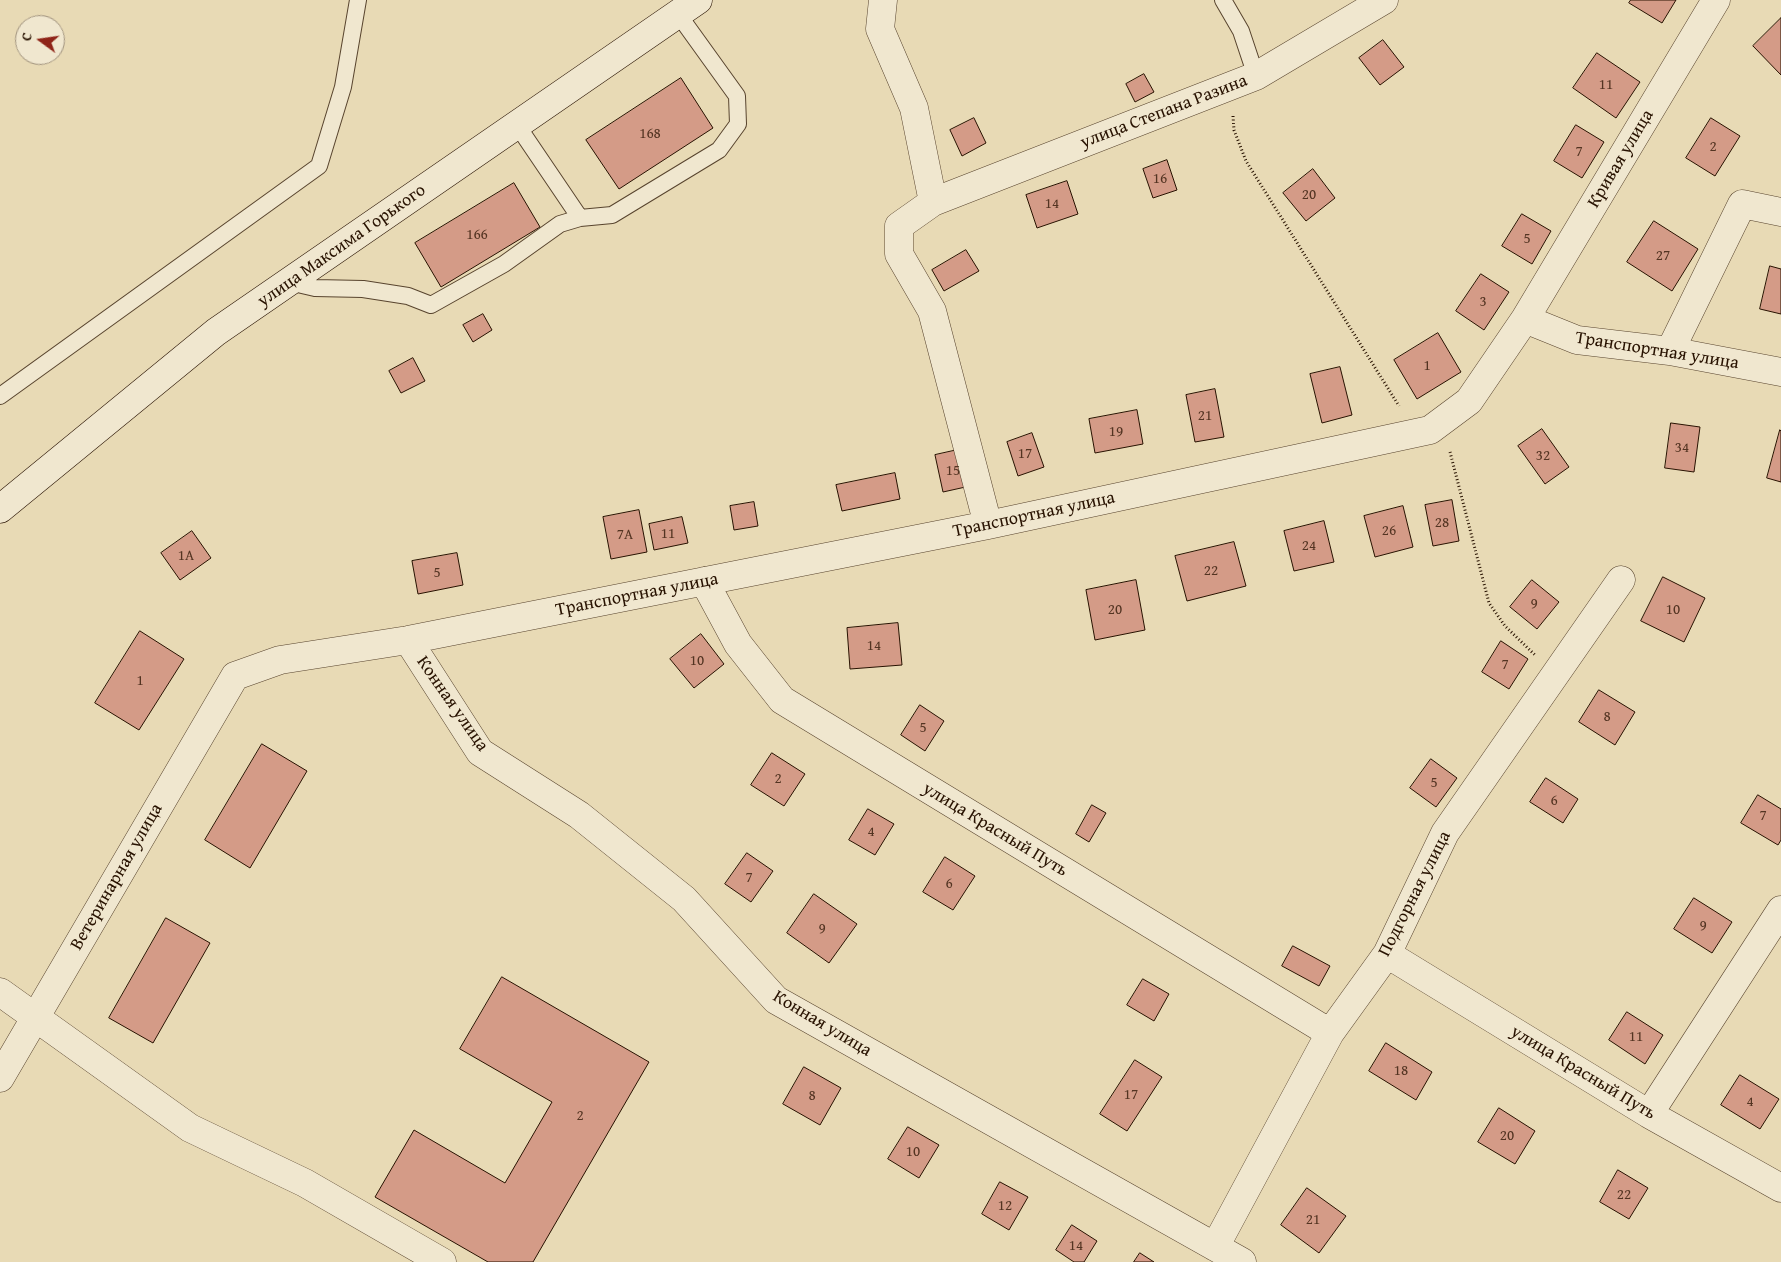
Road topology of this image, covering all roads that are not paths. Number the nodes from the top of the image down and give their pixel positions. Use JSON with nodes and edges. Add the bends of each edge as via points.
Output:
{"nodes":[{"id":1,"x":358,"y":0,"type":"edge"},
{"id":2,"x":883,"y":0,"type":"edge"},
{"id":3,"x":1223,"y":0,"type":"edge"},
{"id":4,"x":1384,"y":0,"type":"edge"},
{"id":5,"x":1716,"y":0,"type":"edge"},
{"id":6,"x":688,"y":7,"type":"edge"},
{"id":7,"x":1256,"y":76,"type":"junction"},
{"id":8,"x":517,"y":125,"type":"junction"},
{"id":9,"x":933,"y":202,"type":"junction"},
{"id":10,"x":1781,"y":212,"type":"edge"},
{"id":11,"x":580,"y":218,"type":"junction"},
{"id":12,"x":289,"y":282,"type":"junction"},
{"id":13,"x":1525,"y":319,"type":"junction"},
{"id":14,"x":1670,"y":351,"type":"junction"},
{"id":15,"x":1781,"y":372,"type":"edge"},
{"id":16,"x":0,"y":396,"type":"edge"},
{"id":17,"x":0,"y":509,"type":"edge"},
{"id":18,"x":988,"y":525,"type":"junction"},
{"id":19,"x":1622,"y":580,"type":"dead end"},
{"id":20,"x":704,"y":581,"type":"junction"},
{"id":21,"x":408,"y":640,"type":"junction"},
{"id":22,"x":235,"y":676,"type":"joint"},
{"id":23,"x":1781,"y":910,"type":"edge"},
{"id":24,"x":1387,"y":954,"type":"junction"},
{"id":25,"x":0,"y":992,"type":"edge"},
{"id":26,"x":35,"y":1017,"type":"junction"},
{"id":27,"x":1330,"y":1033,"type":"junction"},
{"id":28,"x":0,"y":1078,"type":"edge"},
{"id":29,"x":1649,"y":1114,"type":"junction"},
{"id":30,"x":1781,"y":1188,"type":"edge"},
{"id":31,"x":1216,"y":1247,"type":"junction"},
{"id":32,"x":442,"y":1262,"type":"edge"},
{"id":33,"x":1242,"y":1262,"type":"edge"}],
"edges":[{"from":1,"to":16,"type":"lane","via":[[343,87],[319,166]]},
{"from":2,"to":9,"type":"street","via":[[880,29],[914,108]]},
{"from":3,"to":7,"type":"lane","via":[[1242,31]]},
{"from":4,"to":7,"type":"street","name":"улица Степана Разина"},
{"from":5,"to":13,"type":"street","name":"Кривая улица"},
{"from":6,"to":8,"type":"street","name":"улица Максима Горького"},
{"from":6,"to":11,"type":"lane","via":[[737,96],[738,124],[719,150],[612,215]]},
{"from":7,"to":9,"type":"street","name":"улица Степана Разина"},
{"from":8,"to":11,"type":"lane"},
{"from":8,"to":12,"type":"street","name":"улица Максима Горького"},
{"from":9,"to":18,"type":"street","name":"улица Степана Разина","via":[[899,226],[899,254],[932,311]]},
{"from":10,"to":14,"type":"street","via":[[1742,204]]},
{"from":11,"to":12,"type":"lane","via":[[560,224],[504,264],[431,305],[408,296],[315,288]]},
{"from":12,"to":17,"type":"street","name":"улица Максима Горького","via":[[216,332]]},
{"from":13,"to":14,"type":"street","name":"Транспортная улица","via":[[1577,340]]},
{"from":13,"to":18,"type":"street","name":"Транспортная улица","via":[[1469,401],[1430,430]]},
{"from":14,"to":15,"type":"street","name":"Транспортная улица"},
{"from":18,"to":20,"type":"street","name":"Транспортная улица"},
{"from":19,"to":24,"type":"street","name":"Подгорная улица","via":[[1445,833]]},
{"from":20,"to":21,"type":"street","name":"Транспортная улица"},
{"from":20,"to":27,"type":"street","name":"улица Красный Путь","via":[[738,644],[782,700]]},
{"from":21,"to":22,"type":"street","name":"Транспортная улица","via":[[280,660]]},
{"from":21,"to":31,"type":"street","name":"Конная улица","via":[[480,752],[579,815],[684,899],[776,1000]]},
{"from":22,"to":26,"type":"street","name":"Ветеринарная улица"},
{"from":23,"to":29,"type":"street"},
{"from":24,"to":27,"type":"street","name":"Подгорная улица"},
{"from":24,"to":29,"type":"street","name":"улица Красный Путь"},
{"from":25,"to":26,"type":"street"},
{"from":26,"to":28,"type":"street","name":"Ветеринарная улица"},
{"from":26,"to":32,"type":"street","via":[[190,1128],[305,1183]]},
{"from":27,"to":31,"type":"street","name":"Подгорная улица"},
{"from":29,"to":30,"type":"street","name":"улица Красный Путь"},
{"from":31,"to":33,"type":"street","name":"Конная улица"}]}
